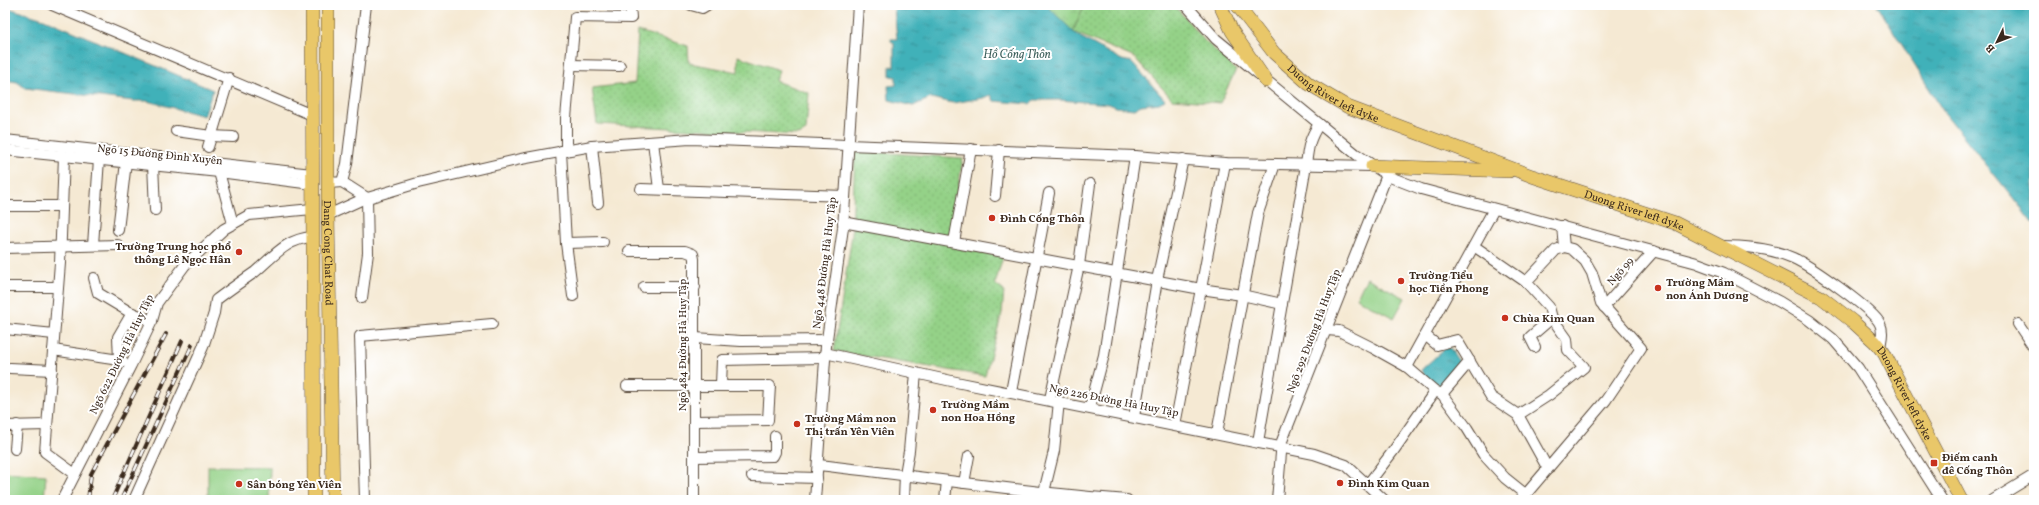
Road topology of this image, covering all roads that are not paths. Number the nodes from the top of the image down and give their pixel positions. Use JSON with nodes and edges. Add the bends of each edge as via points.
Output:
{"nodes":[{"id":1,"x":52,"y":5,"type":"edge"},
{"id":2,"x":312,"y":5,"type":"edge"},
{"id":3,"x":328,"y":5,"type":"edge"},
{"id":4,"x":366,"y":5,"type":"edge"},
{"id":5,"x":630,"y":5,"type":"edge"},
{"id":6,"x":691,"y":5,"type":"edge"},
{"id":7,"x":707,"y":5,"type":"edge"},
{"id":8,"x":858,"y":5,"type":"edge"},
{"id":9,"x":1186,"y":5,"type":"edge"},
{"id":10,"x":1220,"y":5,"type":"edge"},
{"id":11,"x":1237,"y":5,"type":"edge"},
{"id":12,"x":571,"y":65,"type":"junction"},
{"id":13,"x":620,"y":66,"type":"dead end"},
{"id":14,"x":229,"y":78,"type":"junction"},
{"id":15,"x":1266,"y":81,"type":"junction"},
{"id":16,"x":312,"y":115,"type":"junction"},
{"id":17,"x":328,"y":116,"type":"junction"},
{"id":18,"x":1319,"y":124,"type":"junction"},
{"id":19,"x":176,"y":131,"type":"dead end"},
{"id":20,"x":211,"y":136,"type":"junction"},
{"id":21,"x":233,"y":137,"type":"dead end"},
{"id":22,"x":5,"y":140,"type":"edge"},
{"id":23,"x":653,"y":142,"type":"junction"},
{"id":24,"x":848,"y":144,"type":"junction"},
{"id":25,"x":592,"y":146,"type":"junction"},
{"id":26,"x":208,"y":147,"type":"dead end"},
{"id":27,"x":972,"y":149,"type":"junction"},
{"id":28,"x":5,"y":150,"type":"edge"},
{"id":29,"x":999,"y":150,"type":"junction"},
{"id":30,"x":564,"y":151,"type":"junction"},
{"id":31,"x":64,"y":156,"type":"junction"},
{"id":32,"x":1135,"y":156,"type":"junction"},
{"id":33,"x":1183,"y":159,"type":"junction"},
{"id":34,"x":99,"y":160,"type":"junction"},
{"id":35,"x":133,"y":160,"type":"junction"},
{"id":36,"x":153,"y":164,"type":"junction"},
{"id":37,"x":1225,"y":164,"type":"junction"},
{"id":38,"x":1275,"y":164,"type":"junction"},
{"id":39,"x":1306,"y":166,"type":"junction"},
{"id":40,"x":1372,"y":166,"type":"junction"},
{"id":41,"x":1521,"y":171,"type":"junction"},
{"id":42,"x":219,"y":172,"type":"junction"},
{"id":43,"x":1387,"y":175,"type":"junction"},
{"id":44,"x":312,"y":179,"type":"junction"},
{"id":45,"x":328,"y":182,"type":"junction"},
{"id":46,"x":342,"y":182,"type":"junction"},
{"id":47,"x":1090,"y":184,"type":"dead end"},
{"id":48,"x":642,"y":189,"type":"dead end"},
{"id":49,"x":658,"y":189,"type":"junction"},
{"id":50,"x":1049,"y":193,"type":"dead end"},
{"id":51,"x":845,"y":196,"type":"junction"},
{"id":52,"x":995,"y":196,"type":"dead end"},
{"id":53,"x":367,"y":198,"type":"junction"},
{"id":54,"x":598,"y":203,"type":"dead end"},
{"id":55,"x":5,"y":206,"type":"edge"},
{"id":56,"x":62,"y":206,"type":"junction"},
{"id":57,"x":312,"y":209,"type":"junction"},
{"id":58,"x":1494,"y":209,"type":"junction"},
{"id":59,"x":155,"y":210,"type":"dead end"},
{"id":60,"x":328,"y":215,"type":"junction"},
{"id":61,"x":843,"y":222,"type":"junction"},
{"id":62,"x":233,"y":224,"type":"junction"},
{"id":63,"x":1562,"y":226,"type":"junction"},
{"id":64,"x":118,"y":230,"type":"dead end"},
{"id":65,"x":312,"y":242,"type":"junction"},
{"id":66,"x":603,"y":242,"type":"dead end"},
{"id":67,"x":954,"y":242,"type":"junction"},
{"id":68,"x":566,"y":243,"type":"junction"},
{"id":69,"x":93,"y":245,"type":"junction"},
{"id":70,"x":118,"y":245,"type":"dead end"},
{"id":71,"x":329,"y":245,"type":"junction"},
{"id":72,"x":60,"y":246,"type":"junction"},
{"id":73,"x":1474,"y":246,"type":"junction"},
{"id":74,"x":1721,"y":246,"type":"junction"},
{"id":75,"x":1564,"y":247,"type":"junction"},
{"id":76,"x":5,"y":248,"type":"edge"},
{"id":77,"x":629,"y":251,"type":"dead end"},
{"id":78,"x":1654,"y":251,"type":"junction"},
{"id":79,"x":1037,"y":257,"type":"junction"},
{"id":80,"x":1079,"y":265,"type":"junction"},
{"id":81,"x":1117,"y":272,"type":"junction"},
{"id":82,"x":94,"y":278,"type":"dead end"},
{"id":83,"x":1157,"y":280,"type":"junction"},
{"id":84,"x":1526,"y":282,"type":"junction"},
{"id":85,"x":5,"y":287,"type":"edge"},
{"id":86,"x":58,"y":287,"type":"junction"},
{"id":87,"x":644,"y":287,"type":"dead end"},
{"id":88,"x":695,"y":287,"type":"junction"},
{"id":89,"x":1201,"y":289,"type":"junction"},
{"id":90,"x":1242,"y":295,"type":"junction"},
{"id":91,"x":573,"y":296,"type":"dead end"},
{"id":92,"x":362,"y":298,"type":"dead end"},
{"id":93,"x":1282,"y":304,"type":"junction"},
{"id":94,"x":1604,"y":307,"type":"junction"},
{"id":95,"x":132,"y":313,"type":"junction"},
{"id":96,"x":1552,"y":318,"type":"junction"},
{"id":97,"x":152,"y":321,"type":"junction"},
{"id":98,"x":492,"y":324,"type":"dead end"},
{"id":99,"x":2018,"y":324,"type":"dead end"},
{"id":100,"x":5,"y":329,"type":"edge"},
{"id":101,"x":1327,"y":330,"type":"junction"},
{"id":102,"x":54,"y":334,"type":"junction"},
{"id":103,"x":1425,"y":335,"type":"junction"},
{"id":104,"x":694,"y":338,"type":"junction"},
{"id":105,"x":827,"y":340,"type":"junction"},
{"id":106,"x":1535,"y":347,"type":"dead end"},
{"id":107,"x":1880,"y":348,"type":"junction"},
{"id":108,"x":2034,"y":348,"type":"edge"},
{"id":109,"x":53,"y":350,"type":"junction"},
{"id":110,"x":825,"y":356,"type":"junction"},
{"id":111,"x":119,"y":360,"type":"junction"},
{"id":112,"x":1470,"y":362,"type":"junction"},
{"id":113,"x":131,"y":365,"type":"junction"},
{"id":114,"x":10,"y":368,"type":"dead end"},
{"id":115,"x":1407,"y":368,"type":"junction"},
{"id":116,"x":52,"y":370,"type":"junction"},
{"id":117,"x":916,"y":373,"type":"junction"},
{"id":118,"x":694,"y":384,"type":"junction"},
{"id":119,"x":721,"y":385,"type":"junction"},
{"id":120,"x":627,"y":386,"type":"dead end"},
{"id":121,"x":1011,"y":392,"type":"junction"},
{"id":122,"x":1438,"y":392,"type":"junction"},
{"id":123,"x":1055,"y":400,"type":"junction"},
{"id":124,"x":1090,"y":408,"type":"junction"},
{"id":125,"x":1518,"y":414,"type":"junction"},
{"id":126,"x":1134,"y":416,"type":"junction"},
{"id":127,"x":694,"y":421,"type":"junction"},
{"id":128,"x":17,"y":425,"type":"junction"},
{"id":129,"x":48,"y":425,"type":"junction"},
{"id":130,"x":1175,"y":425,"type":"junction"},
{"id":131,"x":5,"y":426,"type":"edge"},
{"id":132,"x":1217,"y":434,"type":"junction"},
{"id":133,"x":775,"y":436,"type":"dead end"},
{"id":134,"x":1258,"y":442,"type":"junction"},
{"id":135,"x":1282,"y":447,"type":"junction"},
{"id":136,"x":15,"y":449,"type":"dead end"},
{"id":137,"x":969,"y":456,"type":"dead end"},
{"id":138,"x":694,"y":457,"type":"junction"},
{"id":139,"x":818,"y":465,"type":"junction"},
{"id":140,"x":1548,"y":469,"type":"junction"},
{"id":141,"x":75,"y":474,"type":"junction"},
{"id":142,"x":905,"y":474,"type":"junction"},
{"id":143,"x":2034,"y":475,"type":"edge"},
{"id":144,"x":752,"y":476,"type":"dead end"},
{"id":145,"x":817,"y":478,"type":"junction"},
{"id":146,"x":947,"y":481,"type":"junction"},
{"id":147,"x":964,"y":483,"type":"junction"},
{"id":148,"x":1368,"y":484,"type":"junction"},
{"id":149,"x":1044,"y":492,"type":"junction"},
{"id":150,"x":1523,"y":497,"type":"edge"},
{"id":151,"x":62,"y":500,"type":"edge"},
{"id":152,"x":134,"y":500,"type":"edge"},
{"id":153,"x":314,"y":500,"type":"edge"},
{"id":154,"x":333,"y":500,"type":"edge"},
{"id":155,"x":365,"y":500,"type":"edge"},
{"id":156,"x":694,"y":500,"type":"edge"},
{"id":157,"x":815,"y":500,"type":"edge"},
{"id":158,"x":904,"y":500,"type":"edge"},
{"id":159,"x":945,"y":500,"type":"edge"},
{"id":160,"x":1127,"y":500,"type":"edge"},
{"id":161,"x":1277,"y":500,"type":"edge"},
{"id":162,"x":1384,"y":500,"type":"edge"},
{"id":163,"x":1942,"y":500,"type":"edge"},
{"id":164,"x":1961,"y":500,"type":"edge"},
{"id":165,"x":1993,"y":500,"type":"edge"}],
"edges":[{"from":1,"to":14,"type":"street"},
{"from":2,"to":16,"type":"main road","name":"Dang Cong Chat Road"},
{"from":3,"to":17,"type":"main road","name":"Dang Cong Chat Road"},
{"from":4,"to":46,"type":"street","via":[[347,164]]},
{"from":5,"to":12,"type":"street","via":[[631,18],[575,18]]},
{"from":6,"to":7,"type":"street","via":[[702,8]]},
{"from":8,"to":24,"type":"street","name":"Ngõ 448 Đường Hà Huy Tập"},
{"from":9,"to":15,"type":"street","via":[[1216,39]]},
{"from":10,"to":15,"type":"main road","via":[[1235,36]]},
{"from":11,"to":41,"type":"main road","name":"Duong River left dyke","via":[[1274,53],[1309,84],[1348,107]]},
{"from":12,"to":13,"type":"street"},
{"from":12,"to":30,"type":"street"},
{"from":14,"to":16,"type":"street"},
{"from":14,"to":20,"type":"street"},
{"from":15,"to":18,"type":"street"},
{"from":16,"to":17,"type":"main road"},
{"from":16,"to":44,"type":"main road","name":"Dang Cong Chat Road"},
{"from":17,"to":45,"type":"main road","name":"Dang Cong Chat Road"},
{"from":18,"to":39,"type":"street","via":[[1310,138]]},
{"from":18,"to":40,"type":"street"},
{"from":19,"to":20,"type":"street"},
{"from":20,"to":21,"type":"street"},
{"from":20,"to":26,"type":"street"},
{"from":22,"to":35,"type":"street","name":"Ngõ 15 Đường Đình Xuyên"},
{"from":23,"to":24,"type":"street","via":[[690,139]]},
{"from":23,"to":25,"type":"street"},
{"from":23,"to":49,"type":"street"},
{"from":24,"to":27,"type":"street"},
{"from":24,"to":51,"type":"street","name":"Ngõ 448 Đường Hà Huy Tập"},
{"from":25,"to":30,"type":"street"},
{"from":25,"to":54,"type":"street"},
{"from":27,"to":29,"type":"street"},
{"from":27,"to":67,"type":"street"},
{"from":28,"to":31,"type":"street","name":"Ngõ 15 Đường Đình Xuyên"},
{"from":29,"to":32,"type":"street"},
{"from":29,"to":52,"type":"street"},
{"from":30,"to":53,"type":"street","via":[[418,183]]},
{"from":30,"to":68,"type":"street"},
{"from":31,"to":34,"type":"street","name":"Ngõ 15 Đường Đình Xuyên"},
{"from":31,"to":56,"type":"street"},
{"from":32,"to":33,"type":"street"},
{"from":32,"to":81,"type":"street"},
{"from":33,"to":37,"type":"street"},
{"from":33,"to":83,"type":"street"},
{"from":34,"to":35,"type":"street","name":"Ngõ 15 Đường Đình Xuyên"},
{"from":34,"to":69,"type":"street"},
{"from":35,"to":36,"type":"street","name":"Ngõ 15 Đường Đình Xuyên"},
{"from":35,"to":44,"type":"street","name":"Ngõ 15 Đường Đình Xuyên"},
{"from":35,"to":64,"type":"street"},
{"from":36,"to":42,"type":"street","name":"Ngõ 15 Đường Đình Xuyên"},
{"from":36,"to":59,"type":"street"},
{"from":37,"to":38,"type":"street"},
{"from":37,"to":89,"type":"street"},
{"from":38,"to":39,"type":"street"},
{"from":38,"to":90,"type":"street","via":[[1258,214]]},
{"from":39,"to":40,"type":"street"},
{"from":39,"to":93,"type":"street"},
{"from":40,"to":41,"type":"main road"},
{"from":40,"to":43,"type":"street"},
{"from":41,"to":74,"type":"main road","name":"Duong River left dyke","via":[[1675,223]]},
{"from":42,"to":44,"type":"street","name":"Ngõ 15 Đường Đình Xuyên"},
{"from":42,"to":62,"type":"street"},
{"from":43,"to":58,"type":"street","via":[[1421,189]]},
{"from":43,"to":101,"type":"street","name":"Ngõ 292 Đường Hà Huy Tập"},
{"from":44,"to":57,"type":"main road","name":"Dang Cong Chat Road"},
{"from":45,"to":46,"type":"street"},
{"from":45,"to":60,"type":"main road","name":"Dang Cong Chat Road"},
{"from":46,"to":53,"type":"street"},
{"from":47,"to":80,"type":"street"},
{"from":48,"to":49,"type":"street"},
{"from":49,"to":51,"type":"street"},
{"from":50,"to":79,"type":"street"},
{"from":51,"to":61,"type":"street","name":"Ngõ 448 Đường Hà Huy Tập"},
{"from":53,"to":60,"type":"street"},
{"from":53,"to":92,"type":"street","via":[[368,253]]},
{"from":55,"to":56,"type":"street"},
{"from":56,"to":72,"type":"street"},
{"from":57,"to":62,"type":"street","name":"Ngõ 622 Đường Hà Huy Tập","via":[[249,215]]},
{"from":57,"to":65,"type":"main road","name":"Dang Cong Chat Road"},
{"from":58,"to":63,"type":"street"},
{"from":58,"to":73,"type":"street"},
{"from":60,"to":71,"type":"main road","name":"Dang Cong Chat Road"},
{"from":61,"to":67,"type":"street"},
{"from":61,"to":105,"type":"street","name":"Ngõ 448 Đường Hà Huy Tập"},
{"from":62,"to":97,"type":"street","name":"Ngõ 622 Đường Hà Huy Tập","via":[[224,229],[185,265],[157,303]]},
{"from":63,"to":75,"type":"street"},
{"from":63,"to":78,"type":"street"},
{"from":65,"to":71,"type":"main road"},
{"from":65,"to":152,"type":"street","via":[[299,238],[280,249],[216,300],[203,347]]},
{"from":65,"to":153,"type":"main road","name":"Dang Cong Chat Road"},
{"from":66,"to":68,"type":"street"},
{"from":67,"to":79,"type":"street"},
{"from":68,"to":91,"type":"street"},
{"from":69,"to":70,"type":"street"},
{"from":69,"to":72,"type":"street"},
{"from":71,"to":154,"type":"main road","name":"Dang Cong Chat Road"},
{"from":72,"to":76,"type":"street"},
{"from":72,"to":86,"type":"street"},
{"from":73,"to":84,"type":"street"},
{"from":73,"to":103,"type":"street"},
{"from":74,"to":107,"type":"main road","name":"Duong River left dyke","via":[[1820,297],[1852,321]]},
{"from":74,"to":107,"type":"street","via":[[1756,248],[1793,258],[1848,294],[1879,321],[1882,332]]},
{"from":75,"to":84,"type":"street","via":[[1553,252]]},
{"from":75,"to":94,"type":"street","via":[[1576,251],[1585,261]]},
{"from":77,"to":88,"type":"street","name":"Ngõ 484 Đường Hà Huy Tập","via":[[685,251],[692,254]]},
{"from":78,"to":94,"type":"street","name":"Ngõ 99"},
{"from":78,"to":163,"type":"street","via":[[1724,273],[1780,302],[1821,329],[1858,368]]},
{"from":79,"to":80,"type":"street"},
{"from":79,"to":121,"type":"street"},
{"from":80,"to":81,"type":"street"},
{"from":80,"to":123,"type":"street"},
{"from":81,"to":83,"type":"street"},
{"from":81,"to":124,"type":"street","via":[[1104,355]]},
{"from":82,"to":95,"type":"street","via":[[98,292]]},
{"from":83,"to":89,"type":"street"},
{"from":83,"to":126,"type":"street"},
{"from":84,"to":96,"type":"street","via":[[1550,307]]},
{"from":85,"to":86,"type":"street"},
{"from":86,"to":102,"type":"street"},
{"from":87,"to":88,"type":"street"},
{"from":88,"to":104,"type":"street","name":"Ngõ 484 Đường Hà Huy Tập"},
{"from":89,"to":90,"type":"street"},
{"from":89,"to":130,"type":"street"},
{"from":90,"to":93,"type":"street"},
{"from":90,"to":132,"type":"street"},
{"from":93,"to":134,"type":"street"},
{"from":94,"to":140,"type":"street","via":[[1640,345],[1640,350],[1606,400]]},
{"from":95,"to":97,"type":"street"},
{"from":95,"to":111,"type":"street","via":[[118,337]]},
{"from":96,"to":106,"type":"street","via":[[1530,337]]},
{"from":96,"to":125,"type":"street","via":[[1567,339],[1568,350],[1584,367],[1549,395]]},
{"from":97,"to":113,"type":"street","name":"Ngõ 622 Đường Hà Huy Tập"},
{"from":98,"to":155,"type":"street","via":[[360,336]]},
{"from":99,"to":108,"type":"street"},
{"from":100,"to":102,"type":"street"},
{"from":101,"to":115,"type":"street","via":[[1339,331]]},
{"from":101,"to":135,"type":"street","name":"Ngõ 292 Đường Hà Huy Tập","via":[[1282,441]]},
{"from":102,"to":109,"type":"street"},
{"from":103,"to":112,"type":"street","via":[[1437,345],[1457,340]]},
{"from":103,"to":115,"type":"street"},
{"from":104,"to":105,"type":"street","via":[[741,341]]},
{"from":104,"to":118,"type":"street","name":"Ngõ 484 Đường Hà Huy Tập"},
{"from":105,"to":110,"type":"street","name":"Ngõ 448 Đường Hà Huy Tập"},
{"from":107,"to":164,"type":"main road","name":"Duong River left dyke"},
{"from":109,"to":111,"type":"street"},
{"from":109,"to":116,"type":"street"},
{"from":110,"to":117,"type":"street","name":"Ngõ 226 Đường Hà Huy Tập"},
{"from":110,"to":119,"type":"street","name":"Ngõ 226 Đường Hà Huy Tập","via":[[722,360]]},
{"from":110,"to":139,"type":"street","name":"Ngõ 448 Đường Hà Huy Tập"},
{"from":111,"to":113,"type":"street"},
{"from":112,"to":122,"type":"street"},
{"from":112,"to":125,"type":"street","via":[[1491,397]]},
{"from":113,"to":141,"type":"street","name":"Ngõ 622 Đường Hà Huy Tập"},
{"from":114,"to":116,"type":"street"},
{"from":115,"to":122,"type":"street"},
{"from":116,"to":129,"type":"street"},
{"from":117,"to":121,"type":"street","name":"Ngõ 226 Đường Hà Huy Tập"},
{"from":117,"to":142,"type":"street"},
{"from":118,"to":119,"type":"street"},
{"from":118,"to":120,"type":"street"},
{"from":118,"to":127,"type":"street","name":"Ngõ 484 Đường Hà Huy Tập"},
{"from":119,"to":127,"type":"street","via":[[770,386],[768,420]]},
{"from":121,"to":123,"type":"street","name":"Ngõ 226 Đường Hà Huy Tập"},
{"from":122,"to":148,"type":"street"},
{"from":122,"to":150,"type":"street","via":[[1467,428],[1482,454]]},
{"from":123,"to":124,"type":"street","name":"Ngõ 226 Đường Hà Huy Tập"},
{"from":123,"to":149,"type":"street","via":[[1054,452]]},
{"from":124,"to":126,"type":"street","name":"Ngõ 226 Đường Hà Huy Tập"},
{"from":125,"to":140,"type":"street"},
{"from":126,"to":130,"type":"street","name":"Ngõ 226 Đường Hà Huy Tập"},
{"from":127,"to":138,"type":"street","name":"Ngõ 484 Đường Hà Huy Tập"},
{"from":128,"to":129,"type":"street"},
{"from":128,"to":131,"type":"street"},
{"from":128,"to":136,"type":"street"},
{"from":129,"to":141,"type":"street","via":[[45,452]]},
{"from":130,"to":132,"type":"street","name":"Ngõ 226 Đường Hà Huy Tập"},
{"from":132,"to":134,"type":"street","name":"Ngõ 226 Đường Hà Huy Tập"},
{"from":133,"to":138,"type":"street","via":[[773,456]]},
{"from":134,"to":135,"type":"street","name":"Ngõ 226 Đường Hà Huy Tập"},
{"from":135,"to":148,"type":"street","name":"Ngõ 226 Đường Hà Huy Tập","via":[[1346,465]]},
{"from":135,"to":161,"type":"street","name":"Ngõ 292 Đường Hà Huy Tập"},
{"from":137,"to":147,"type":"street"},
{"from":138,"to":156,"type":"street","name":"Ngõ 484 Đường Hà Huy Tập"},
{"from":139,"to":142,"type":"street"},
{"from":139,"to":145,"type":"street","name":"Ngõ 448 Đường Hà Huy Tập"},
{"from":140,"to":150,"type":"street"},
{"from":141,"to":151,"type":"street","name":"Ngõ 622 Đường Hà Huy Tập"},
{"from":142,"to":146,"type":"street"},
{"from":142,"to":158,"type":"street"},
{"from":143,"to":165,"type":"street"},
{"from":144,"to":145,"type":"street"},
{"from":145,"to":157,"type":"street","name":"Ngõ 448 Đường Hà Huy Tập"},
{"from":146,"to":147,"type":"street"},
{"from":146,"to":159,"type":"street"},
{"from":147,"to":149,"type":"street"},
{"from":148,"to":162,"type":"street","name":"Ngõ 226 Đường Hà Huy Tập"},
{"from":149,"to":160,"type":"street"}]}
